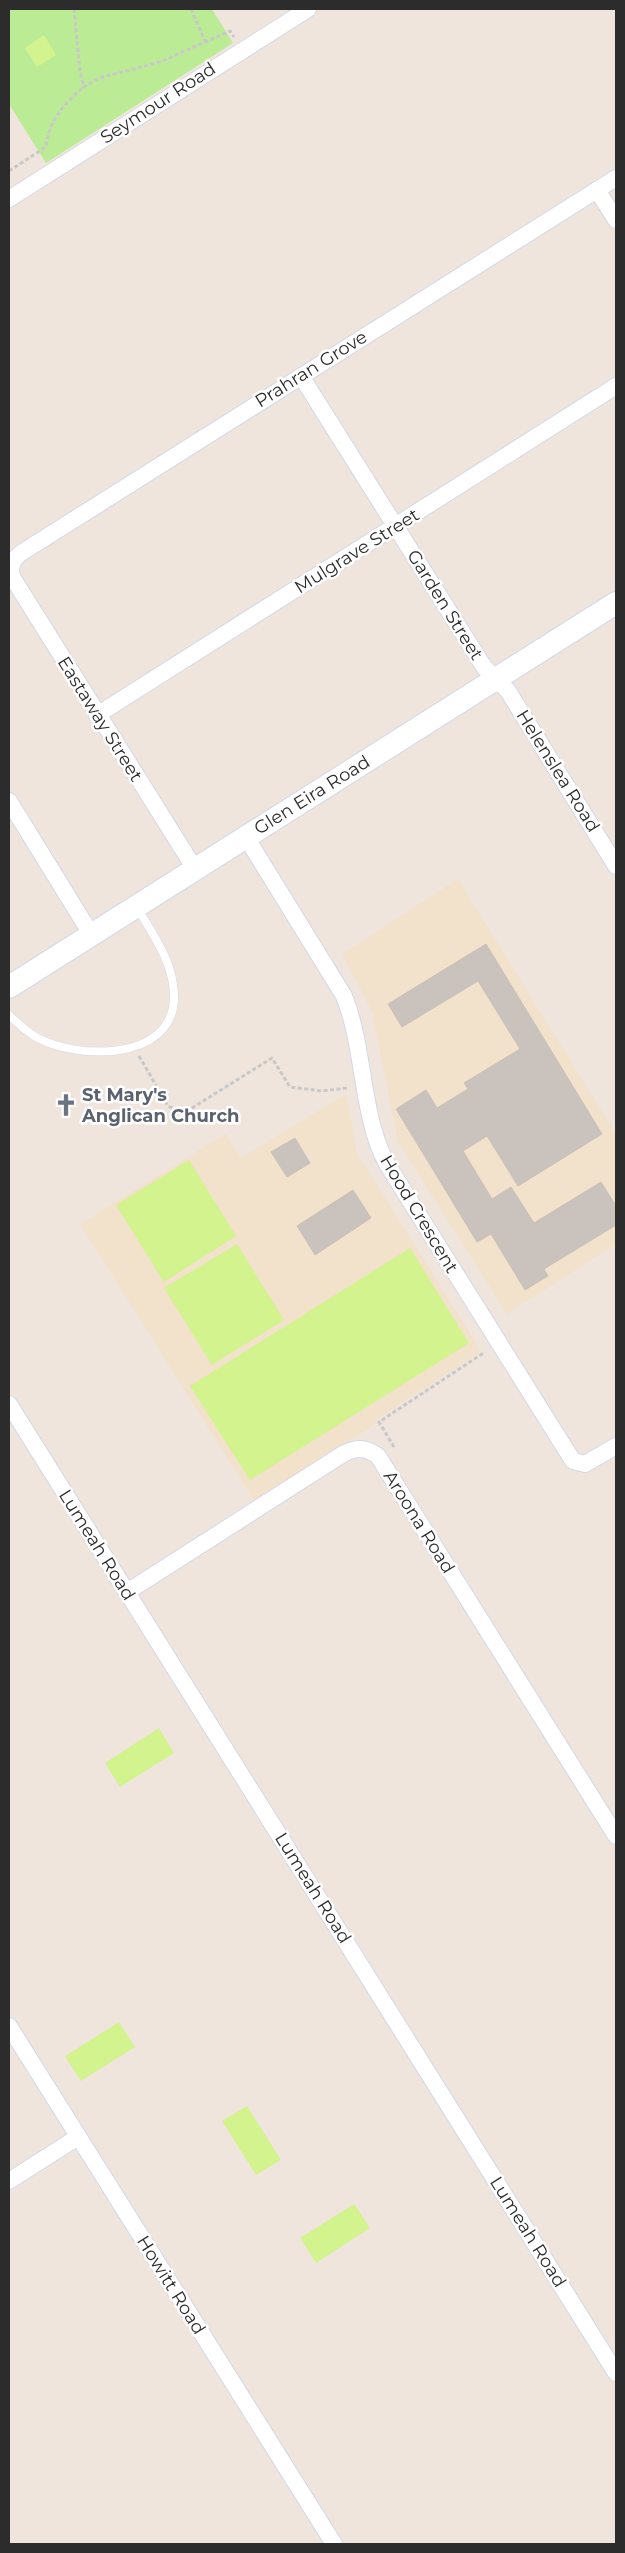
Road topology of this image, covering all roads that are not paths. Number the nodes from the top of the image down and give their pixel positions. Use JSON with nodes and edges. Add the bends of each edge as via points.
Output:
{"nodes":[{"id":1,"x":308,"y":9,"type":"edge"},
{"id":2,"x":616,"y":178,"type":"edge"},
{"id":3,"x":597,"y":190,"type":"junction"},
{"id":4,"x":9,"y":199,"type":"edge"},
{"id":5,"x":616,"y":220,"type":"edge"},
{"id":6,"x":301,"y":376,"type":"junction"},
{"id":7,"x":616,"y":386,"type":"edge"},
{"id":8,"x":396,"y":526,"type":"junction"},
{"id":9,"x":11,"y":566,"type":"joint"},
{"id":10,"x":616,"y":603,"type":"edge"},
{"id":11,"x":496,"y":679,"type":"junction"},
{"id":12,"x":97,"y":715,"type":"junction"},
{"id":13,"x":9,"y":801,"type":"edge"},
{"id":14,"x":246,"y":836,"type":"junction"},
{"id":15,"x":616,"y":866,"type":"edge"},
{"id":16,"x":195,"y":869,"type":"junction"},
{"id":17,"x":136,"y":906,"type":"junction"},
{"id":18,"x":91,"y":934,"type":"junction"},
{"id":19,"x":9,"y":986,"type":"edge"},
{"id":20,"x":9,"y":1016,"type":"edge"},
{"id":21,"x":9,"y":1404,"type":"edge"},
{"id":22,"x":14,"y":1425,"type":"edge"},
{"id":23,"x":616,"y":1446,"type":"edge"},
{"id":24,"x":127,"y":1592,"type":"junction"},
{"id":25,"x":616,"y":1836,"type":"edge"},
{"id":26,"x":9,"y":2026,"type":"edge"},
{"id":27,"x":78,"y":2137,"type":"junction"},
{"id":28,"x":9,"y":2181,"type":"edge"},
{"id":29,"x":616,"y":2373,"type":"edge"},
{"id":30,"x":334,"y":2544,"type":"edge"}],
"edges":[{"from":1,"to":4,"type":"street","name":"Seymour Road"},
{"from":2,"to":3,"type":"street","name":"Prahran Grove"},
{"from":3,"to":5,"type":"street"},
{"from":3,"to":6,"type":"street","name":"Prahran Grove"},
{"from":6,"to":8,"type":"street","name":"Garden Street"},
{"from":6,"to":9,"type":"street","name":"Prahran Grove","via":[[21,553]]},
{"from":7,"to":8,"type":"street","name":"Mulgrave Street"},
{"from":8,"to":11,"type":"street","name":"Garden Street","via":[[484,667]]},
{"from":8,"to":12,"type":"street","name":"Mulgrave Street"},
{"from":9,"to":12,"type":"street","name":"Eastaway Street","via":[[14,580]]},
{"from":10,"to":11,"type":"main road","name":"Glen Eira Road"},
{"from":11,"to":14,"type":"main road","name":"Glen Eira Road"},
{"from":11,"to":15,"type":"street","name":"Helenslea Road","via":[[508,691]]},
{"from":12,"to":16,"type":"street","name":"Eastaway Street"},
{"from":13,"to":18,"type":"street"},
{"from":14,"to":16,"type":"main road","name":"Glen Eira Road"},
{"from":14,"to":23,"type":"street","name":"Hood Crescent","via":[[344,996],[352,1019],[380,1152],[576,1464],[590,1462]]},
{"from":16,"to":17,"type":"main road","name":"Glen Eira Road"},
{"from":17,"to":18,"type":"main road","name":"Glen Eira Road"},
{"from":17,"to":20,"type":"lane","via":[[164,953],[170,970],[174,1000],[172,1012],[159,1032],[135,1048],[103,1052],[67,1048],[36,1037]]},
{"from":18,"to":19,"type":"main road","name":"Glen Eira Road"},
{"from":21,"to":22,"type":"street","name":"Lumeah Road"},
{"from":22,"to":24,"type":"street","name":"Lumeah Road"},
{"from":24,"to":25,"type":"street","name":"Aroona Road","via":[[343,1454],[358,1448],[368,1450],[378,1456]]},
{"from":24,"to":29,"type":"street","name":"Lumeah Road"},
{"from":26,"to":27,"type":"street","name":"Howitt Road"},
{"from":27,"to":28,"type":"street"},
{"from":27,"to":30,"type":"street","name":"Howitt Road"}]}
